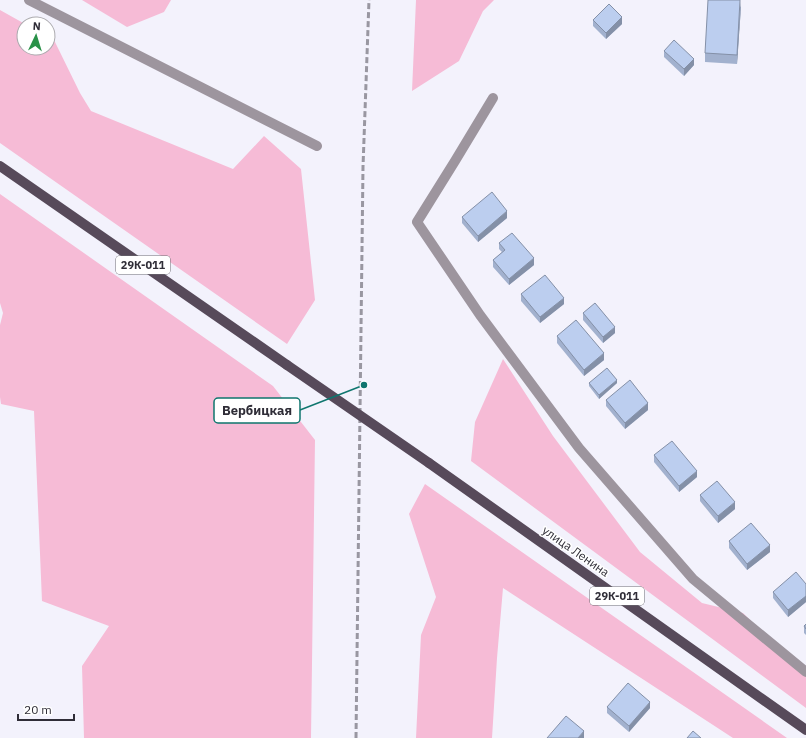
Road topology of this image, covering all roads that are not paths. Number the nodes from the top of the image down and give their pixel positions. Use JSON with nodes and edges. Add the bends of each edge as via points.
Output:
{"nodes":[{"id":1,"x":29,"y":0,"type":"edge"},
{"id":2,"x":493,"y":98,"type":"dead end"},
{"id":3,"x":318,"y":146,"type":"dead end"},
{"id":4,"x":0,"y":166,"type":"edge"},
{"id":5,"x":806,"y":672,"type":"edge"},
{"id":6,"x":806,"y":730,"type":"edge"}],
"edges":[{"from":1,"to":3,"type":"street"},
{"from":2,"to":5,"type":"street","via":[[417,222],[480,315],[578,448],[693,579]]},
{"from":4,"to":6,"type":"main road","name":"улица Ленина","number":"29К-011","bridge":true,"via":[[428,463]]}]}
